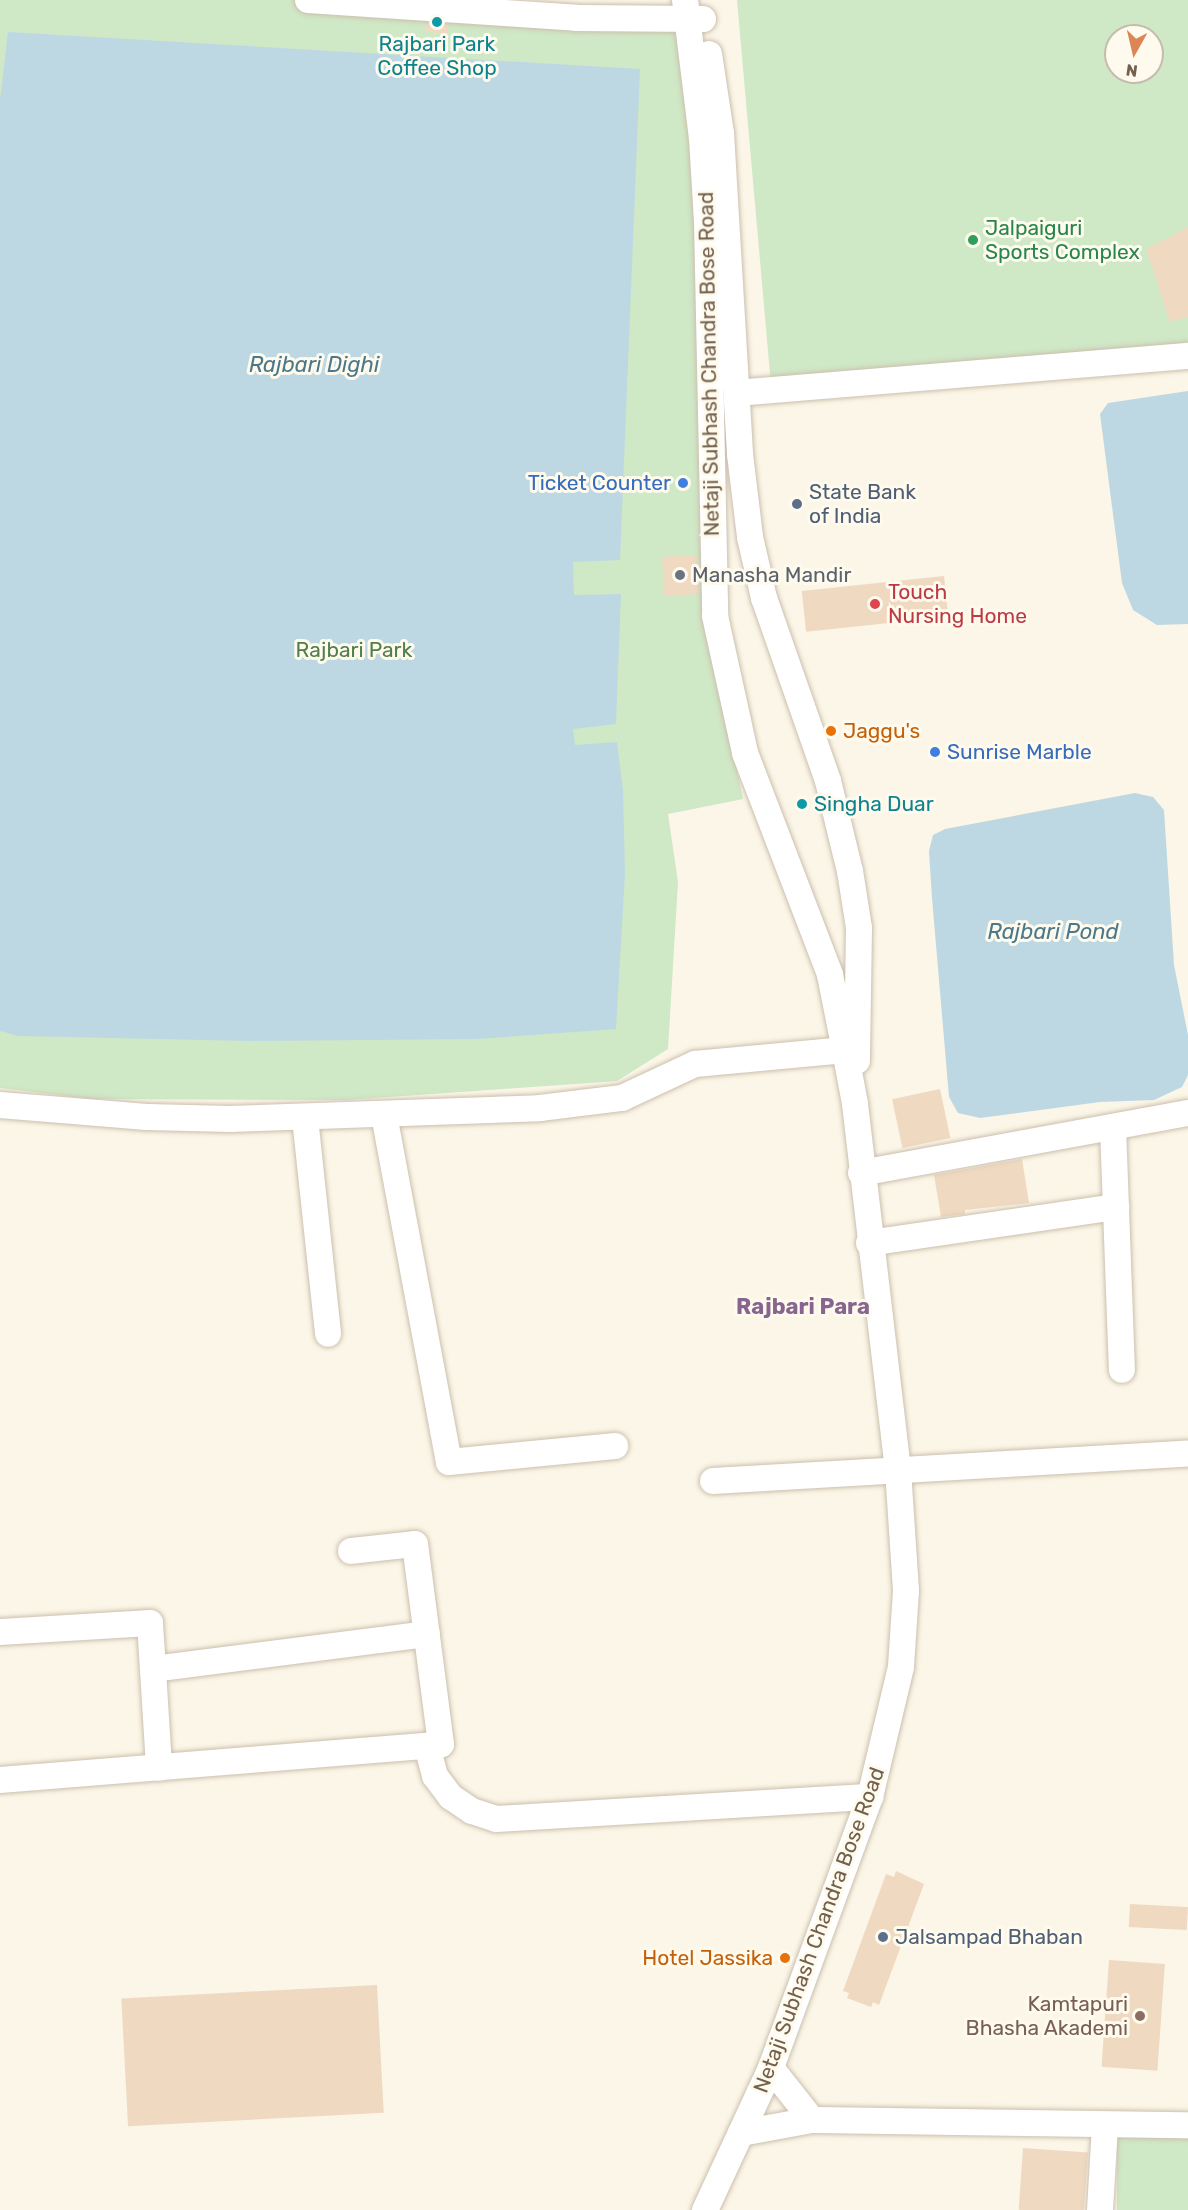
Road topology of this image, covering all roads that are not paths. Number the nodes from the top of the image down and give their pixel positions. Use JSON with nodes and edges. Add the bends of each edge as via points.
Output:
{"nodes":[{"id":1,"x":308,"y":0,"type":"edge"},
{"id":2,"x":695,"y":10,"type":"edge"},
{"id":3,"x":1188,"y":356,"type":"edge"},
{"id":4,"x":737,"y":393,"type":"junction"},
{"id":5,"x":845,"y":1050,"type":"junction"},
{"id":6,"x":855,"y":1104,"type":"junction"},
{"id":7,"x":0,"y":1105,"type":"edge"},
{"id":8,"x":1188,"y":1113,"type":"edge"},
{"id":9,"x":384,"y":1115,"type":"junction"},
{"id":10,"x":305,"y":1118,"type":"junction"},
{"id":11,"x":1113,"y":1127,"type":"junction"},
{"id":12,"x":861,"y":1173,"type":"junction"},
{"id":13,"x":1116,"y":1207,"type":"junction"},
{"id":14,"x":869,"y":1243,"type":"junction"},
{"id":15,"x":328,"y":1334,"type":"dead end"},
{"id":16,"x":1122,"y":1370,"type":"dead end"},
{"id":17,"x":615,"y":1446,"type":"dead end"},
{"id":18,"x":1188,"y":1454,"type":"edge"},
{"id":19,"x":897,"y":1470,"type":"junction"},
{"id":20,"x":713,"y":1480,"type":"dead end"},
{"id":21,"x":351,"y":1551,"type":"dead end"},
{"id":22,"x":0,"y":1632,"type":"edge"},
{"id":23,"x":427,"y":1634,"type":"junction"},
{"id":24,"x":153,"y":1669,"type":"junction"},
{"id":25,"x":427,"y":1746,"type":"junction"},
{"id":26,"x":159,"y":1768,"type":"junction"},
{"id":27,"x":0,"y":1779,"type":"edge"},
{"id":28,"x":870,"y":1797,"type":"junction"},
{"id":29,"x":771,"y":2068,"type":"junction"},
{"id":30,"x":812,"y":2120,"type":"junction"},
{"id":31,"x":1188,"y":2125,"type":"edge"},
{"id":32,"x":1104,"y":2126,"type":"junction"},
{"id":33,"x":741,"y":2133,"type":"junction"},
{"id":34,"x":705,"y":2210,"type":"edge"},
{"id":35,"x":1100,"y":2210,"type":"edge"}],
"edges":[{"from":1,"to":2,"type":"street","via":[[576,18]]},
{"from":2,"to":4,"type":"street","name":"Netaji Subhash Chandra Bose Road","via":[[721,133]]},
{"from":2,"to":5,"type":"street","name":"Netaji Subhash Chandra Bose Road","via":[[715,616],[745,753],[830,975]]},
{"from":3,"to":4,"type":"street"},
{"from":4,"to":6,"type":"street","name":"Netaji Subhash Chandra Bose Road","via":[[750,537],[764,598],[828,780],[850,871],[859,928],[861,992]]},
{"from":5,"to":6,"type":"street","name":"Netaji Subhash Chandra Bose Road"},
{"from":5,"to":9,"type":"street","via":[[695,1064],[622,1098],[594,1104]]},
{"from":6,"to":12,"type":"street","name":"Netaji Subhash Chandra Bose Road"},
{"from":7,"to":10,"type":"street","via":[[147,1117]]},
{"from":8,"to":11,"type":"street"},
{"from":9,"to":10,"type":"street"},
{"from":9,"to":17,"type":"street","via":[[449,1462]]},
{"from":10,"to":15,"type":"street"},
{"from":11,"to":12,"type":"street"},
{"from":11,"to":13,"type":"street"},
{"from":12,"to":14,"type":"street","name":"Netaji Subhash Chandra Bose Road"},
{"from":13,"to":14,"type":"street"},
{"from":13,"to":16,"type":"street"},
{"from":14,"to":19,"type":"street","name":"Netaji Subhash Chandra Bose Road"},
{"from":18,"to":19,"type":"street"},
{"from":19,"to":20,"type":"street"},
{"from":19,"to":28,"type":"street","name":"Netaji Subhash Chandra Bose Road","via":[[905,1542],[905,1630],[896,1689]]},
{"from":21,"to":23,"type":"street","via":[[415,1544]]},
{"from":22,"to":24,"type":"street","via":[[150,1623]]},
{"from":23,"to":24,"type":"street"},
{"from":23,"to":25,"type":"street","via":[[441,1744]]},
{"from":24,"to":26,"type":"street"},
{"from":25,"to":26,"type":"street"},
{"from":25,"to":28,"type":"street","via":[[435,1776],[451,1797],[472,1811],[497,1819]]},
{"from":26,"to":27,"type":"street"},
{"from":28,"to":29,"type":"street","name":"Netaji Subhash Chandra Bose Road"},
{"from":29,"to":30,"type":"street"},
{"from":29,"to":33,"type":"street","name":"Netaji Subhash Chandra Bose Road"},
{"from":30,"to":32,"type":"street"},
{"from":30,"to":33,"type":"street"},
{"from":31,"to":32,"type":"street"},
{"from":32,"to":35,"type":"street"},
{"from":33,"to":34,"type":"street","name":"Netaji Subhash Chandra Bose Road"}]}
